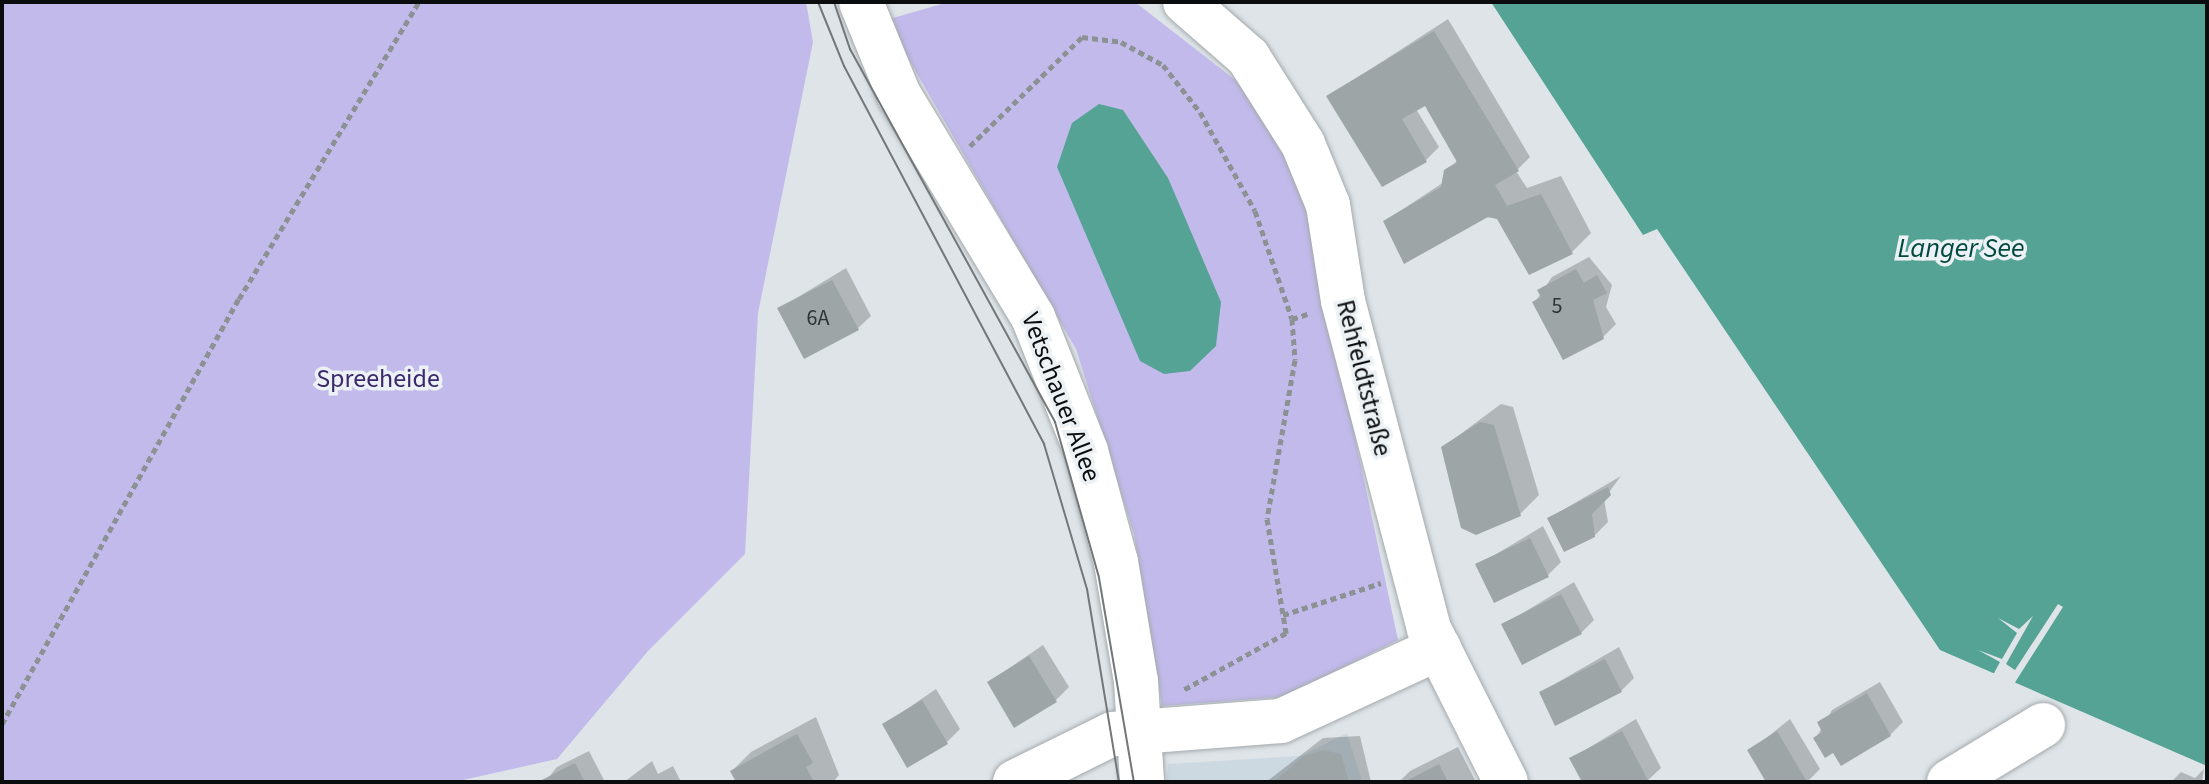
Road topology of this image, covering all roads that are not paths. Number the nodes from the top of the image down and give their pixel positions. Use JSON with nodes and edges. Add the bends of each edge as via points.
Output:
{"nodes":[{"id":1,"x":1185,"y":2,"type":"edge"},
{"id":2,"x":866,"y":3,"type":"edge"},
{"id":3,"x":1439,"y":648,"type":"junction"},
{"id":4,"x":2043,"y":725,"type":"dead end"},
{"id":5,"x":1135,"y":733,"type":"junction"},
{"id":6,"x":1015,"y":782,"type":"edge"},
{"id":7,"x":1142,"y":782,"type":"edge"},
{"id":8,"x":1506,"y":782,"type":"edge"},
{"id":9,"x":1949,"y":782,"type":"edge"}],
"edges":[{"from":1,"to":3,"type":"street","name":"Rehfeldtstraße","via":[[1250,41],[1303,144],[1335,222],[1343,301]]},
{"from":2,"to":5,"type":"street","name":"Vetschauer Allee","via":[[899,95],[1033,317],[1086,451],[1116,562],[1136,681]]},
{"from":3,"to":5,"type":"street","via":[[1281,721]]},
{"from":3,"to":8,"type":"street","name":"Rehfeldtstraße"},
{"from":4,"to":9,"type":"street"},
{"from":5,"to":6,"type":"street","via":[[1094,739]]},
{"from":5,"to":7,"type":"street","name":"Vetschauer Allee"}]}
